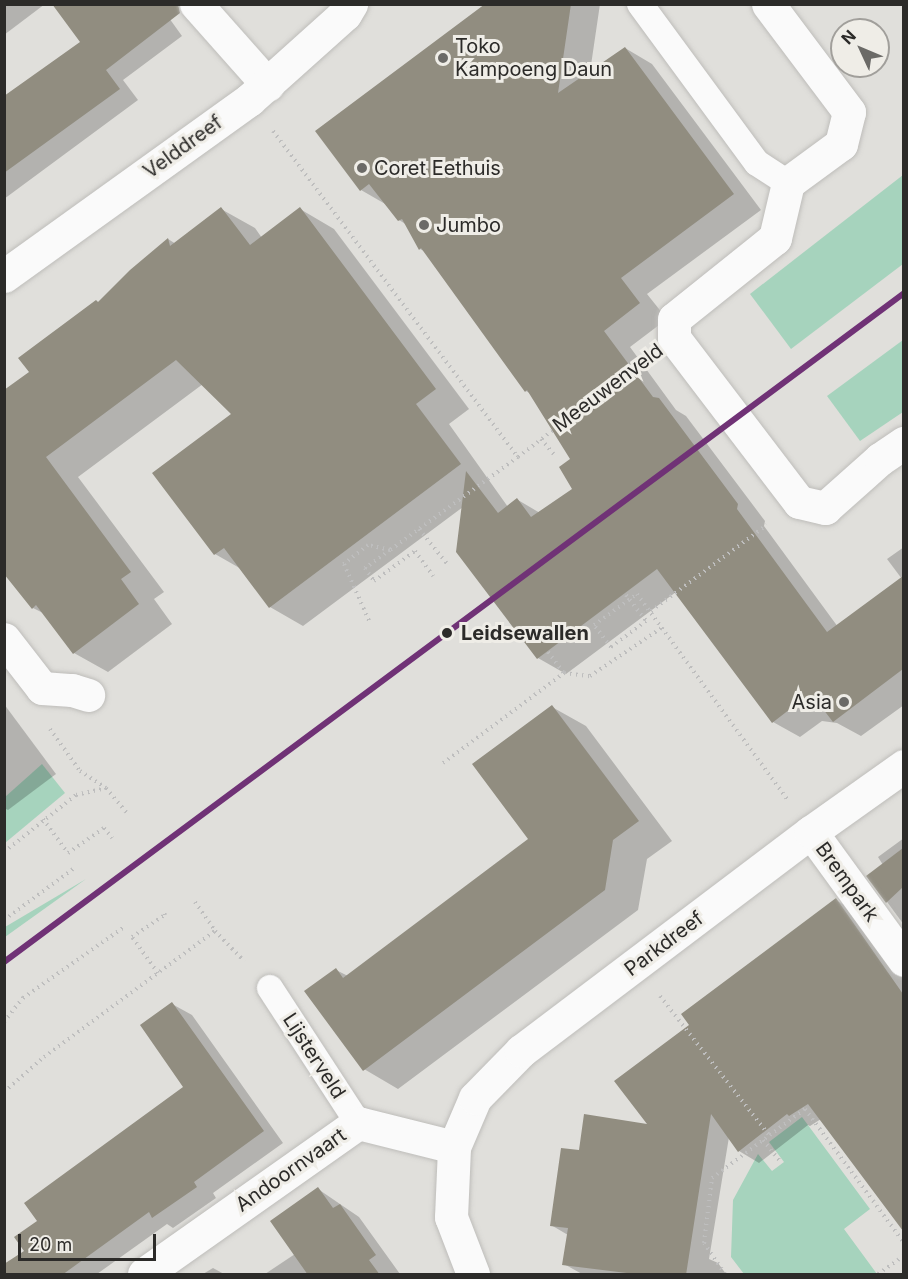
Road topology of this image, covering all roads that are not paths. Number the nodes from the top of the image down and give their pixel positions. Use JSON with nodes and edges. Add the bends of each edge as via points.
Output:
{"nodes":[{"id":1,"x":195,"y":4,"type":"edge"},
{"id":2,"x":351,"y":4,"type":"edge"},
{"id":3,"x":640,"y":4,"type":"edge"},
{"id":4,"x":773,"y":6,"type":"edge"},
{"id":5,"x":258,"y":92,"type":"junction"},
{"id":6,"x":788,"y":183,"type":"junction"},
{"id":7,"x":4,"y":276,"type":"edge"},
{"id":8,"x":903,"y":443,"type":"edge"},
{"id":9,"x":4,"y":639,"type":"edge"},
{"id":10,"x":88,"y":694,"type":"dead end"},
{"id":11,"x":903,"y":766,"type":"edge"},
{"id":12,"x":811,"y":832,"type":"junction"},
{"id":13,"x":903,"y":960,"type":"edge"},
{"id":14,"x":270,"y":988,"type":"road end"},
{"id":15,"x":358,"y":1123,"type":"junction"},
{"id":16,"x":454,"y":1148,"type":"junction"},
{"id":17,"x":144,"y":1275,"type":"edge"},
{"id":18,"x":473,"y":1275,"type":"edge"}],
"edges":[{"from":1,"to":5,"type":"street"},
{"from":2,"to":5,"type":"street","name":"Velddreef","via":[[345,14]]},
{"from":3,"to":6,"type":"lane","via":[[757,163]]},
{"from":4,"to":6,"type":"street","via":[[849,112],[841,144]]},
{"from":5,"to":7,"type":"street","name":"Velddreef"},
{"from":6,"to":8,"type":"street","name":"Meeuwenveld","via":[[775,238],[674,318],[674,338],[799,502],[825,508]]},
{"from":9,"to":10,"type":"street","via":[[42,688]]},
{"from":11,"to":12,"type":"street","name":"Parkdreef"},
{"from":12,"to":13,"type":"street","name":"Brempark"},
{"from":12,"to":16,"type":"street","name":"Parkdreef","via":[[521,1051],[475,1098]]},
{"from":14,"to":15,"type":"lane","name":"Lijsterveld"},
{"from":15,"to":16,"type":"street","name":"Andoornvaart"},
{"from":15,"to":17,"type":"street","name":"Andoornvaart"},
{"from":16,"to":18,"type":"street","via":[[451,1217]]}]}
